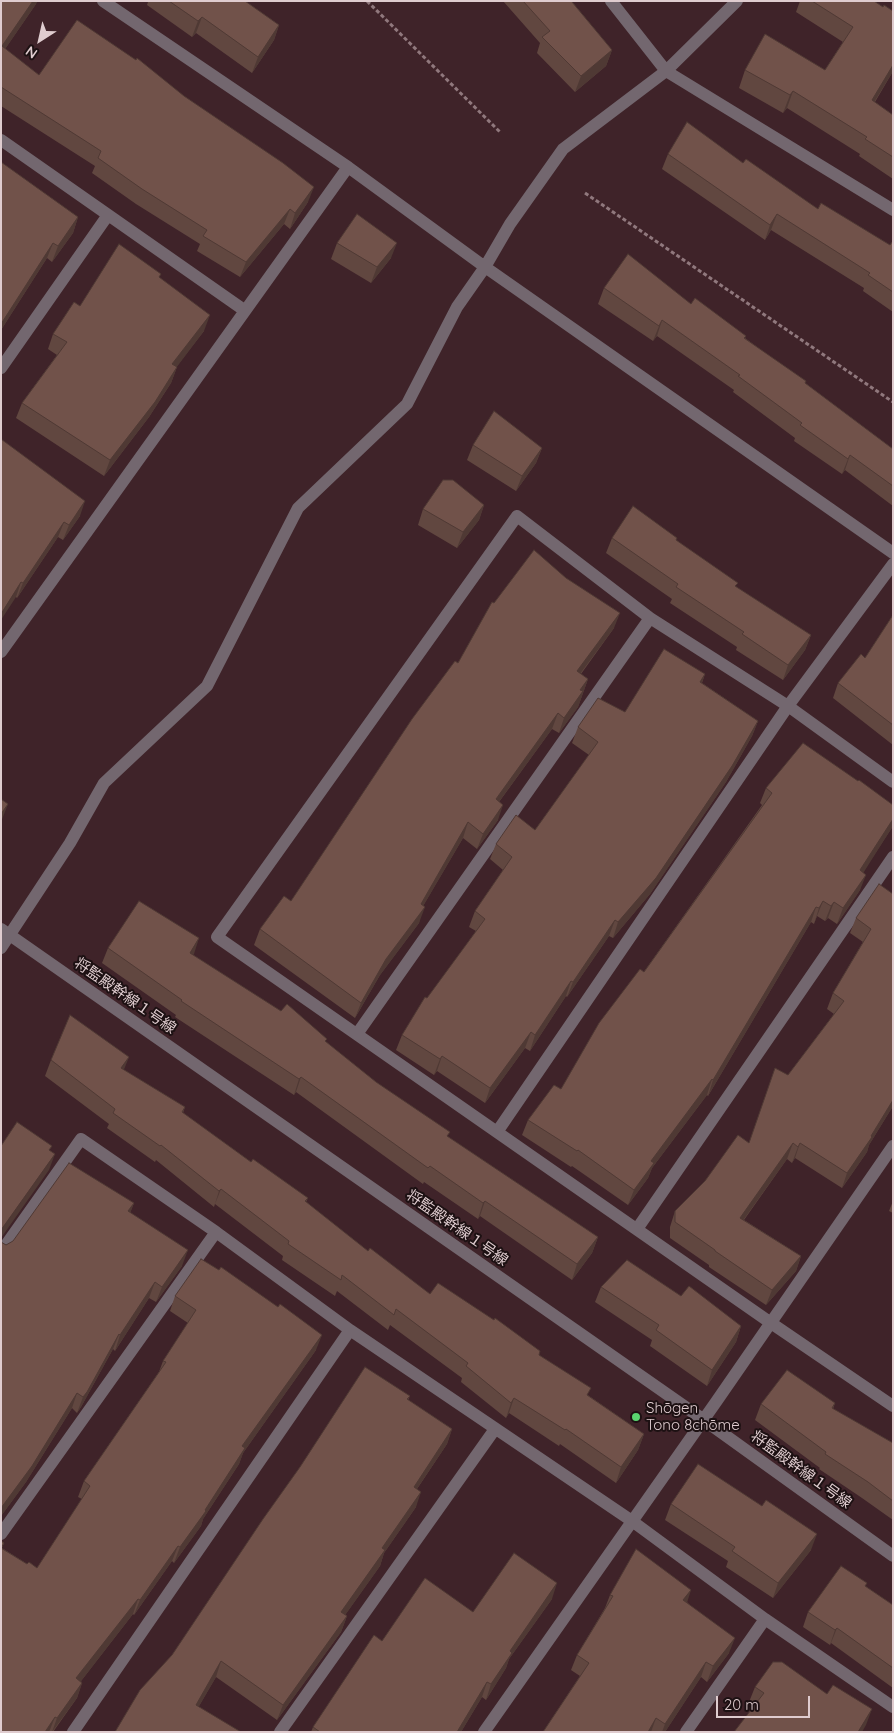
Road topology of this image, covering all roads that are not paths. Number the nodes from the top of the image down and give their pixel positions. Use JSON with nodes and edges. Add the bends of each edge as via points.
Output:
{"nodes":[{"id":1,"x":103,"y":1,"type":"edge"},
{"id":2,"x":611,"y":1,"type":"edge"},
{"id":3,"x":737,"y":1,"type":"edge"},
{"id":4,"x":666,"y":71,"type":"junction"},
{"id":5,"x":1,"y":140,"type":"edge"},
{"id":6,"x":348,"y":167,"type":"junction"},
{"id":7,"x":893,"y":210,"type":"edge"},
{"id":8,"x":108,"y":215,"type":"junction"},
{"id":9,"x":485,"y":267,"type":"junction"},
{"id":10,"x":244,"y":310,"type":"junction"},
{"id":11,"x":1,"y":368,"type":"edge"},
{"id":12,"x":893,"y":553,"type":"edge"},
{"id":13,"x":893,"y":564,"type":"edge"},
{"id":14,"x":650,"y":618,"type":"junction"},
{"id":15,"x":1,"y":652,"type":"edge"},
{"id":16,"x":788,"y":706,"type":"junction"},
{"id":17,"x":893,"y":782,"type":"edge"},
{"id":18,"x":893,"y":857,"type":"edge"},
{"id":19,"x":6,"y":932,"type":"edge"},
{"id":20,"x":1,"y":948,"type":"edge"},
{"id":21,"x":357,"y":1034,"type":"junction"},
{"id":22,"x":497,"y":1132,"type":"junction"},
{"id":23,"x":893,"y":1146,"type":"edge"},
{"id":24,"x":637,"y":1228,"type":"junction"},
{"id":25,"x":216,"y":1232,"type":"junction"},
{"id":26,"x":1,"y":1252,"type":"edge"},
{"id":27,"x":771,"y":1323,"type":"junction"},
{"id":28,"x":350,"y":1330,"type":"junction"},
{"id":29,"x":893,"y":1406,"type":"edge"},
{"id":30,"x":704,"y":1420,"type":"junction"},
{"id":31,"x":494,"y":1430,"type":"junction"},
{"id":32,"x":632,"y":1522,"type":"junction"},
{"id":33,"x":1,"y":1534,"type":"edge"},
{"id":34,"x":893,"y":1556,"type":"edge"},
{"id":35,"x":765,"y":1619,"type":"junction"},
{"id":36,"x":893,"y":1707,"type":"edge"},
{"id":37,"x":73,"y":1732,"type":"edge"},
{"id":38,"x":280,"y":1732,"type":"edge"},
{"id":39,"x":484,"y":1732,"type":"edge"},
{"id":40,"x":686,"y":1732,"type":"edge"}],
"edges":[{"from":1,"to":6,"type":"street"},
{"from":2,"to":4,"type":"street"},
{"from":3,"to":4,"type":"street"},
{"from":4,"to":7,"type":"street"},
{"from":4,"to":9,"type":"street","via":[[563,150],[510,224]]},
{"from":5,"to":8,"type":"street"},
{"from":6,"to":9,"type":"street"},
{"from":6,"to":10,"type":"street"},
{"from":8,"to":10,"type":"street"},
{"from":8,"to":11,"type":"street"},
{"from":9,"to":12,"type":"street"},
{"from":9,"to":19,"type":"street","via":[[457,308],[407,404],[298,508],[207,686],[104,783],[70,843]]},
{"from":10,"to":15,"type":"street"},
{"from":13,"to":16,"type":"street"},
{"from":14,"to":16,"type":"street"},
{"from":14,"to":21,"type":"street"},
{"from":14,"to":21,"type":"street","via":[[517,516],[217,937]]},
{"from":16,"to":17,"type":"street"},
{"from":16,"to":22,"type":"street"},
{"from":18,"to":24,"type":"street"},
{"from":19,"to":20,"type":"street"},
{"from":19,"to":30,"type":"street","name":"将監殿幹線１号線"},
{"from":21,"to":22,"type":"street"},
{"from":22,"to":24,"type":"street"},
{"from":23,"to":27,"type":"street"},
{"from":24,"to":27,"type":"street"},
{"from":25,"to":26,"type":"street","via":[[81,1139]]},
{"from":25,"to":28,"type":"street"},
{"from":25,"to":33,"type":"street"},
{"from":27,"to":29,"type":"street"},
{"from":27,"to":30,"type":"street"},
{"from":28,"to":31,"type":"street"},
{"from":28,"to":37,"type":"street"},
{"from":30,"to":32,"type":"street"},
{"from":30,"to":34,"type":"street","name":"将監殿幹線１号線"},
{"from":31,"to":32,"type":"street"},
{"from":31,"to":38,"type":"street"},
{"from":32,"to":35,"type":"street"},
{"from":32,"to":39,"type":"street"},
{"from":35,"to":36,"type":"street"},
{"from":35,"to":40,"type":"street"}]}
